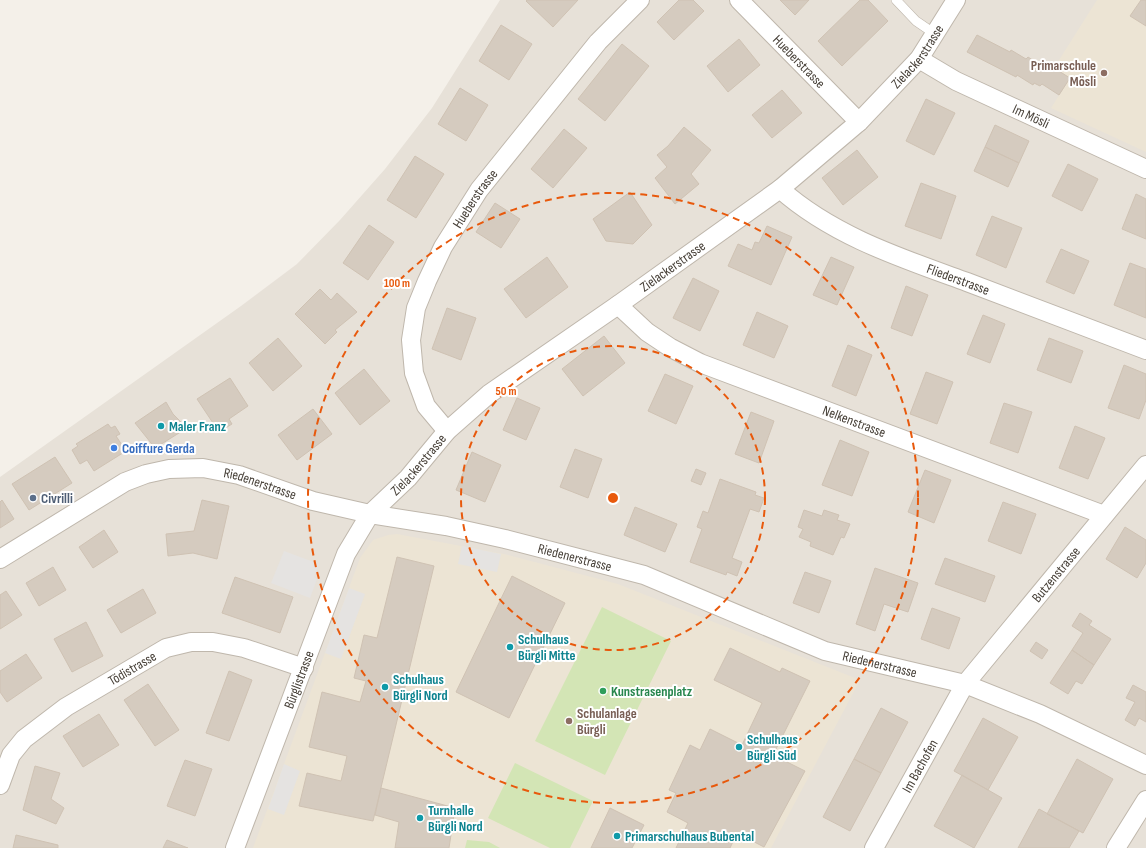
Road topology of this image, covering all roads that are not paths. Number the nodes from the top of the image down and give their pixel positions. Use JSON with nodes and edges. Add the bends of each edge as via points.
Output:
{"nodes":[{"id":1,"x":640,"y":0,"type":"edge"},
{"id":2,"x":739,"y":0,"type":"edge"},
{"id":3,"x":896,"y":0,"type":"edge"},
{"id":4,"x":956,"y":0,"type":"edge"},
{"id":5,"x":934,"y":34,"type":"junction"},
{"id":6,"x":919,"y":59,"type":"junction"},
{"id":7,"x":859,"y":122,"type":"junction"},
{"id":8,"x":1146,"y":169,"type":"edge"},
{"id":9,"x":780,"y":189,"type":"junction"},
{"id":10,"x":618,"y":305,"type":"junction"},
{"id":11,"x":1146,"y":350,"type":"edge"},
{"id":12,"x":447,"y":431,"type":"junction"},
{"id":13,"x":1146,"y":465,"type":"edge"},
{"id":14,"x":370,"y":514,"type":"junction"},
{"id":15,"x":1104,"y":515,"type":"junction"},
{"id":16,"x":0,"y":559,"type":"edge"},
{"id":17,"x":304,"y":668,"type":"junction"},
{"id":18,"x":965,"y":684,"type":"junction"},
{"id":19,"x":1146,"y":765,"type":"edge"},
{"id":20,"x":0,"y":785,"type":"edge"},
{"id":21,"x":1146,"y":800,"type":"edge"},
{"id":22,"x":235,"y":848,"type":"edge"},
{"id":23,"x":874,"y":848,"type":"edge"},
{"id":24,"x":1116,"y":848,"type":"edge"}],
"edges":[{"from":1,"to":12,"type":"street","name":"Hueberstrasse","via":[[598,42],[479,190],[443,247],[427,281],[416,308],[411,340],[414,373],[426,406]]},
{"from":2,"to":7,"type":"street","name":"Hueberstrasse"},
{"from":3,"to":5,"type":"lane","via":[[916,21]]},
{"from":4,"to":5,"type":"street","name":"Zielackerstrasse"},
{"from":5,"to":6,"type":"street","name":"Zielackerstrasse"},
{"from":6,"to":7,"type":"street","name":"Zielackerstrasse"},
{"from":6,"to":8,"type":"street","name":"Im Mösli","via":[[956,81]]},
{"from":7,"to":9,"type":"street","name":"Zielackerstrasse"},
{"from":9,"to":10,"type":"street","name":"Zielackerstrasse"},
{"from":9,"to":11,"type":"street","name":"Fliederstrasse","via":[[820,219],[893,255]]},
{"from":10,"to":12,"type":"street","name":"Zielackerstrasse","via":[[489,394]]},
{"from":10,"to":15,"type":"street","name":"Nelkenstrasse","via":[[647,332],[700,363]]},
{"from":12,"to":14,"type":"street","name":"Zielackerstrasse","via":[[408,478]]},
{"from":13,"to":15,"type":"street","name":"Butzenstrasse"},
{"from":14,"to":16,"type":"street","name":"Riedenerstrasse","via":[[313,501],[239,475],[203,468],[169,469],[124,482]]},
{"from":14,"to":17,"type":"street","name":"Bürglistrasse","via":[[346,554]]},
{"from":14,"to":18,"type":"street","name":"Riedenerstrasse","via":[[446,526],[505,539],[644,575],[825,651]]},
{"from":15,"to":18,"type":"street","name":"Butzenstrasse"},
{"from":17,"to":20,"type":"street","name":"Tödistrasse","via":[[244,648],[213,642],[191,642],[166,648],[66,706],[24,739],[11,755]]},
{"from":17,"to":22,"type":"street","name":"Bürglistrasse"},
{"from":18,"to":19,"type":"street","name":"Riedenerstrasse","via":[[1040,714]]},
{"from":18,"to":23,"type":"street","name":"Im Bachofen"},
{"from":21,"to":24,"type":"street"}]}
